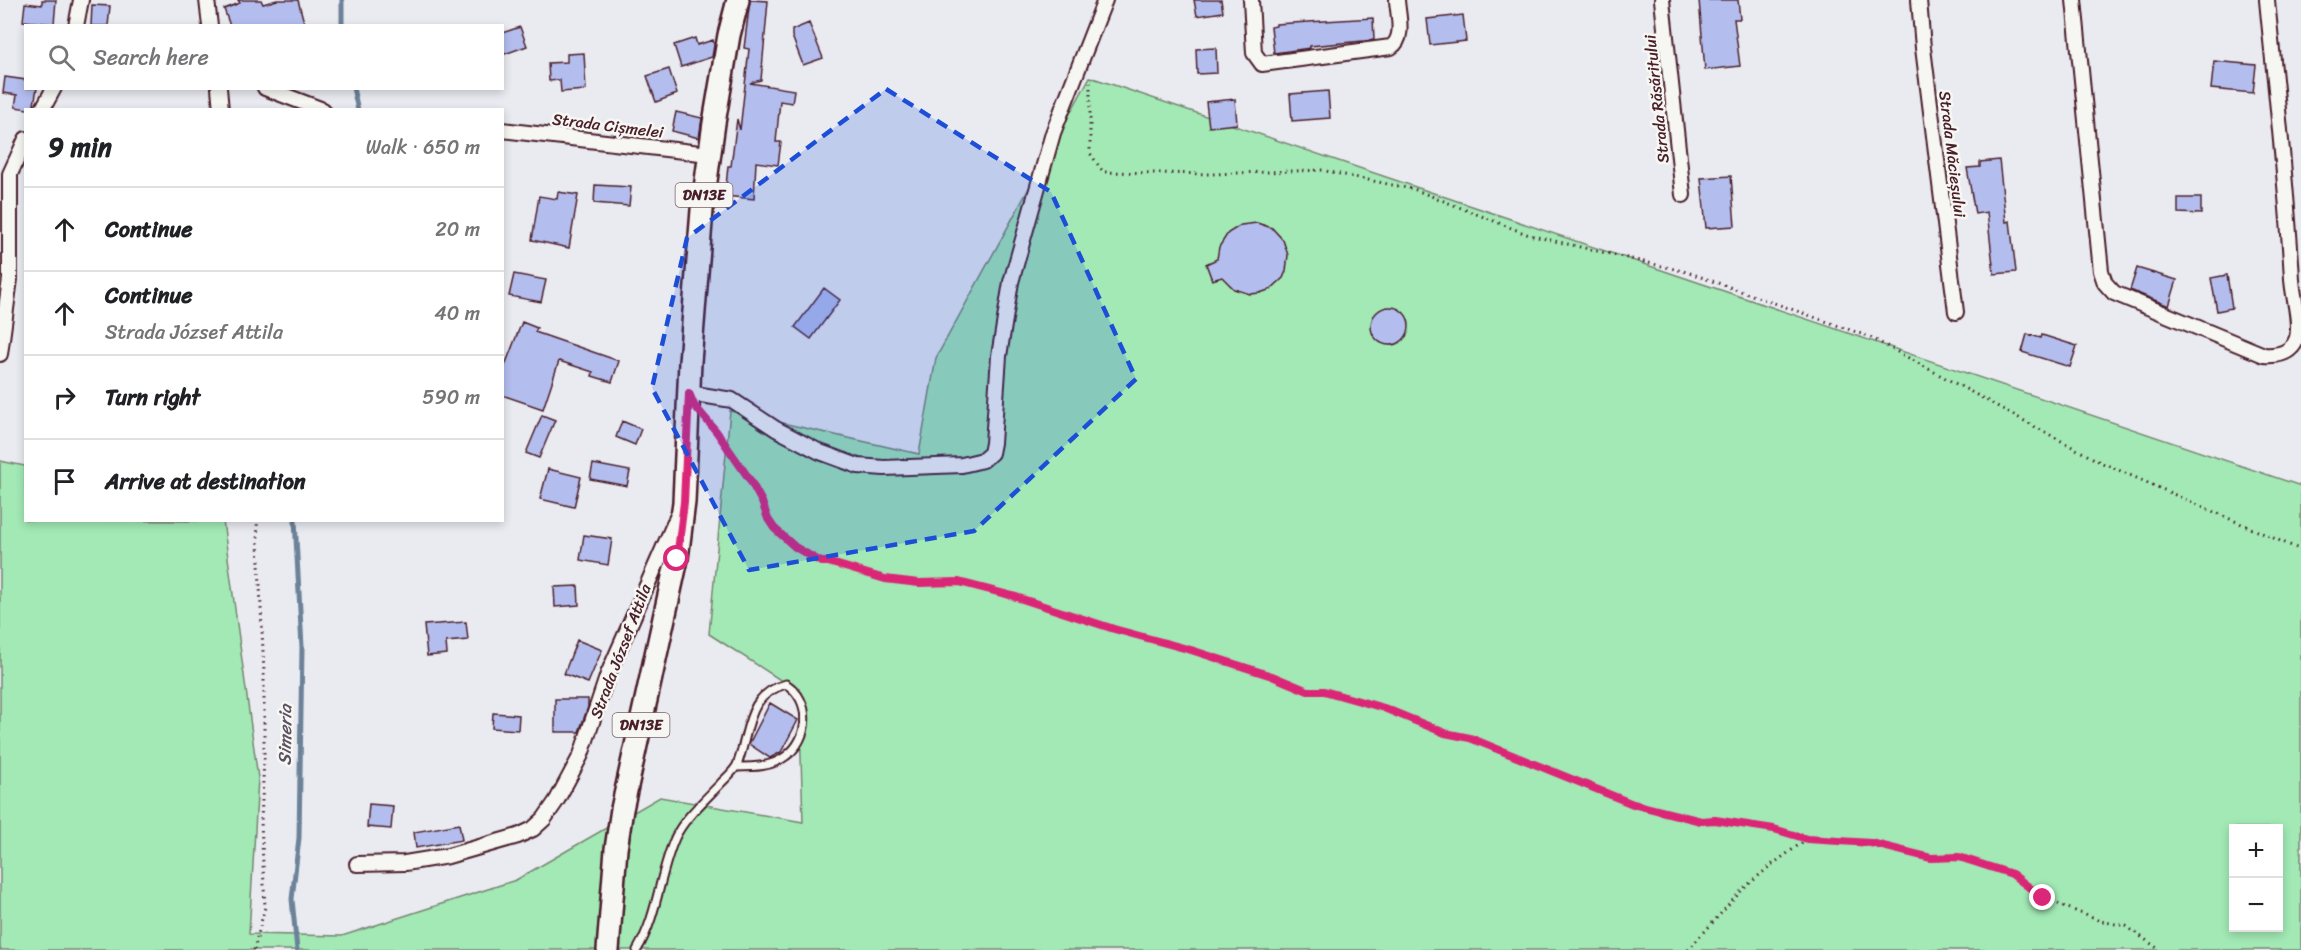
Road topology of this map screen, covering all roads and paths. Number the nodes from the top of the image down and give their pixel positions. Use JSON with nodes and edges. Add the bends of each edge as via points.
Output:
{"nodes":[{"id":1,"x":81,"y":0,"type":"edge"},
{"id":2,"x":207,"y":0,"type":"edge"},
{"id":3,"x":738,"y":0,"type":"edge"},
{"id":4,"x":1105,"y":0,"type":"edge"},
{"id":5,"x":1251,"y":0,"type":"edge"},
{"id":6,"x":1397,"y":0,"type":"edge"},
{"id":7,"x":1662,"y":0,"type":"edge"},
{"id":8,"x":1919,"y":0,"type":"edge"},
{"id":9,"x":2074,"y":0,"type":"edge"},
{"id":10,"x":2267,"y":0,"type":"edge"},
{"id":11,"x":76,"y":24,"type":"edge"},
{"id":12,"x":210,"y":24,"type":"edge"},
{"id":13,"x":1090,"y":77,"type":"dead end"},
{"id":14,"x":53,"y":90,"type":"edge"},
{"id":15,"x":219,"y":90,"type":"edge"},
{"id":16,"x":270,"y":90,"type":"edge"},
{"id":17,"x":43,"y":108,"type":"edge"},
{"id":18,"x":221,"y":108,"type":"edge"},
{"id":19,"x":318,"y":108,"type":"edge"},
{"id":20,"x":504,"y":130,"type":"edge"},
{"id":21,"x":24,"y":143,"type":"edge"},
{"id":22,"x":709,"y":154,"type":"junction"},
{"id":23,"x":1683,"y":195,"type":"dead end"},
{"id":24,"x":1956,"y":312,"type":"dead end"},
{"id":25,"x":0,"y":354,"type":"edge"},
{"id":26,"x":689,"y":393,"type":"junction"},
{"id":27,"x":684,"y":502,"type":"junction"},
{"id":28,"x":257,"y":522,"type":"edge"},
{"id":29,"x":2301,"y":550,"type":"edge"},
{"id":30,"x":736,"y":767,"type":"junction"},
{"id":31,"x":1807,"y":839,"type":"junction"},
{"id":32,"x":357,"y":864,"type":"dead end"},
{"id":33,"x":254,"y":950,"type":"edge"},
{"id":34,"x":608,"y":950,"type":"edge"},
{"id":35,"x":638,"y":950,"type":"edge"},
{"id":36,"x":1688,"y":950,"type":"edge"},
{"id":37,"x":2160,"y":950,"type":"edge"}],
"edges":[{"from":1,"to":11,"type":"street"},
{"from":2,"to":12,"type":"street"},
{"from":3,"to":22,"type":"main road","name":"Strada József Attila","number":"DN13E"},
{"from":4,"to":26,"type":"street","via":[[1053,133],[1011,282],[999,356],[991,453],[983,460],[962,465],[858,466],[776,429],[732,400]]},
{"from":5,"to":6,"type":"street","via":[[1254,53],[1262,64],[1390,47],[1400,35]]},
{"from":7,"to":23,"type":"street","name":"Strada Răsăritului"},
{"from":8,"to":24,"type":"street","name":"Strada Măcieșului"},
{"from":9,"to":10,"type":"street","via":[[2105,283],[2114,293],[2264,355],[2275,356],[2288,351],[2296,340],[2299,325]]},
{"from":13,"to":29,"type":"path","via":[[1090,153],[1103,172],[1322,171],[1416,190],[1529,235],[1687,272],[1870,337],[2100,462]]},
{"from":14,"to":17,"type":"street"},
{"from":15,"to":18,"type":"street"},
{"from":16,"to":19,"type":"street"},
{"from":20,"to":22,"type":"street","name":"Strada Cișmelei"},
{"from":21,"to":25,"type":"street","via":[[10,174],[10,279]]},
{"from":22,"to":26,"type":"main road","name":"Strada József Attila","number":"DN13E"},
{"from":26,"to":27,"type":"main road","name":"Strada József Attila","number":"DN13E"},
{"from":26,"to":31,"type":"path","via":[[750,480],[774,528],[795,547],[821,562],[885,579],[959,582],[1013,596],[1180,646],[1308,691],[1324,691],[1384,708],[1633,804],[1701,821],[1774,829]]},
{"from":27,"to":32,"type":"street","name":"Strada József Attila","via":[[608,674],[581,755],[544,819],[518,836],[448,855],[405,863]]},
{"from":27,"to":34,"type":"main road","number":"DN13E","via":[[671,591],[622,809]]},
{"from":28,"to":33,"type":"path","via":[[264,673],[261,821],[265,907]]},
{"from":30,"to":30,"type":"lane","via":[[753,708],[774,687],[786,684],[794,689],[806,721],[800,742],[786,757],[764,766]]},
{"from":30,"to":35,"type":"lane","via":[[676,835],[646,936]]},
{"from":31,"to":36,"type":"path","via":[[1742,890]]},
{"from":31,"to":37,"type":"path","via":[[1871,843],[1931,858],[1959,857],[2012,874],[2043,898],[2100,921],[2126,926]]}]}
